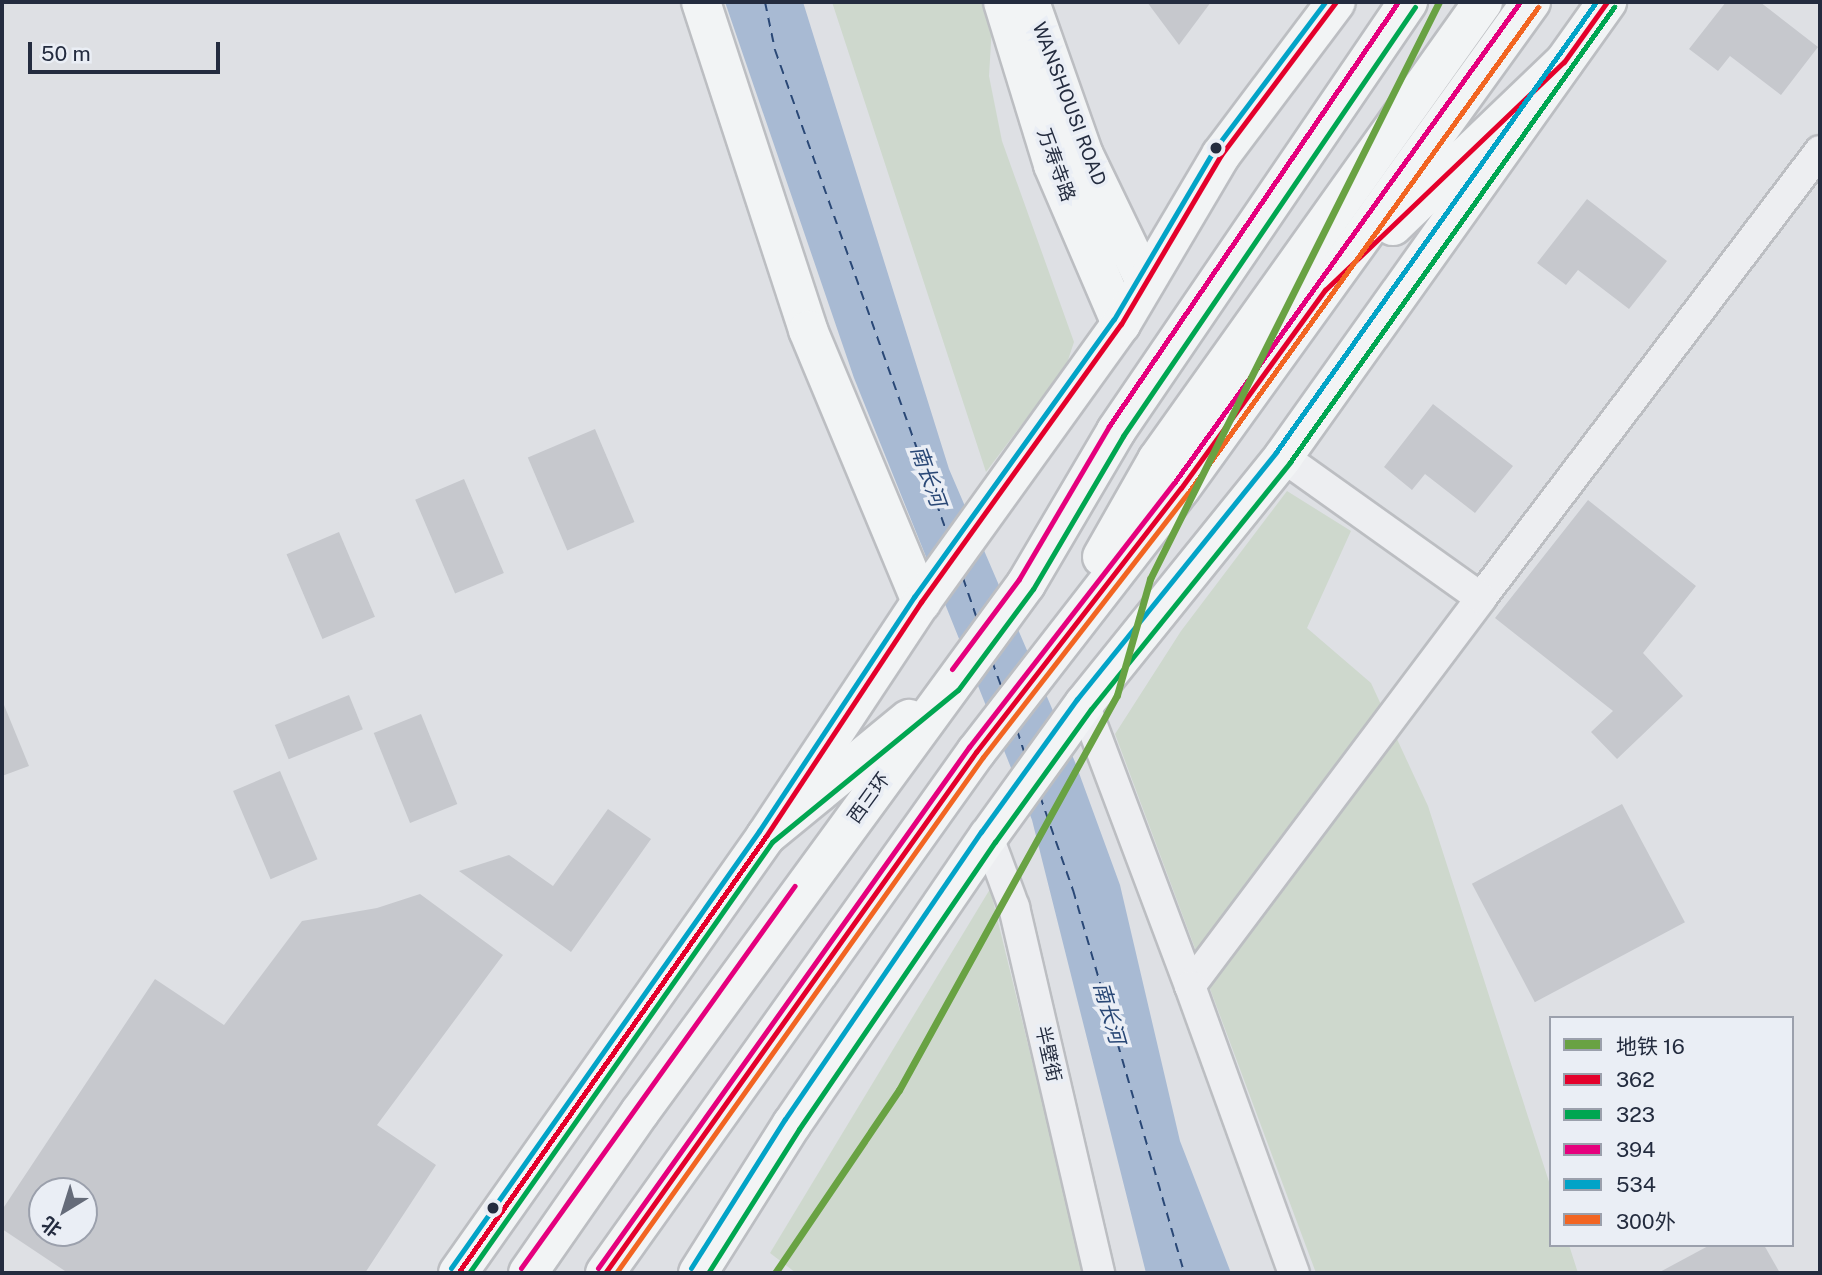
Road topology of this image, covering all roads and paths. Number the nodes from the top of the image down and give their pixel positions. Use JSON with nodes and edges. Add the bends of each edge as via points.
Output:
{"nodes":[{"id":1,"x":701,"y":2,"type":"edge"},
{"id":2,"x":1003,"y":2,"type":"edge"},
{"id":3,"x":1030,"y":2,"type":"edge"},
{"id":4,"x":1336,"y":2,"type":"edge"},
{"id":5,"x":1408,"y":2,"type":"edge"},
{"id":6,"x":1456,"y":2,"type":"edge"},
{"id":7,"x":1483,"y":2,"type":"edge"},
{"id":8,"x":1531,"y":2,"type":"edge"},
{"id":9,"x":1607,"y":2,"type":"edge"},
{"id":10,"x":1564,"y":62,"type":"junction"},
{"id":11,"x":1820,"y":150,"type":"edge"},
{"id":12,"x":1145,"y":282,"type":"junction"},
{"id":13,"x":1325,"y":290,"type":"junction"},
{"id":14,"x":1121,"y":324,"type":"junction"},
{"id":15,"x":1283,"y":457,"type":"junction"},
{"id":16,"x":1026,"y":584,"type":"junction"},
{"id":17,"x":1481,"y":598,"type":"junction"},
{"id":18,"x":920,"y":601,"type":"junction"},
{"id":19,"x":1046,"y":656,"type":"junction"},
{"id":20,"x":951,"y":685,"type":"junction"},
{"id":21,"x":1084,"y":704,"type":"junction"},
{"id":22,"x":995,"y":827,"type":"junction"},
{"id":23,"x":766,"y":836,"type":"junction"},
{"id":24,"x":1190,"y":986,"type":"junction"},
{"id":25,"x":458,"y":1273,"type":"edge"},
{"id":26,"x":528,"y":1273,"type":"edge"},
{"id":27,"x":605,"y":1273,"type":"edge"},
{"id":28,"x":698,"y":1273,"type":"edge"},
{"id":29,"x":1100,"y":1273,"type":"edge"},
{"id":30,"x":1294,"y":1273,"type":"edge"}],
"edges":[{"from":1,"to":18,"type":"main road","via":[[807,330]]},
{"from":2,"to":14,"type":"main road","name":"万寿寺路","via":[[1053,165]]},
{"from":3,"to":12,"type":"main road","name":"WANSHOUSI ROAD","via":[[1084,155]]},
{"from":4,"to":12,"type":"main road","via":[[1221,155]]},
{"from":5,"to":16,"type":"main road","name":"西三环","via":[[1116,431]]},
{"from":6,"to":16,"type":"main road","via":[[1136,445]]},
{"from":7,"to":19,"type":"main road","via":[[1157,460]]},
{"from":8,"to":13,"type":"main road"},
{"from":9,"to":10,"type":"main road"},
{"from":10,"to":13,"type":"main road"},
{"from":10,"to":15,"type":"main road"},
{"from":11,"to":17,"type":"street"},
{"from":12,"to":14,"type":"main road"},
{"from":13,"to":19,"type":"main road","via":[[1181,488]]},
{"from":14,"to":18,"type":"main road"},
{"from":15,"to":17,"type":"street"},
{"from":15,"to":21,"type":"main road"},
{"from":16,"to":20,"type":"main road","name":"西三环"},
{"from":17,"to":24,"type":"street"},
{"from":18,"to":23,"type":"main road"},
{"from":19,"to":27,"type":"main road"},
{"from":20,"to":23,"type":"main road"},
{"from":20,"to":26,"type":"main road","name":"西三环"},
{"from":21,"to":22,"type":"main road"},
{"from":21,"to":24,"type":"street"},
{"from":22,"to":28,"type":"main road","via":[[792,1124]]},
{"from":22,"to":29,"type":"street","name":"半壁街"},
{"from":23,"to":25,"type":"main road"},
{"from":24,"to":30,"type":"street"}]}
